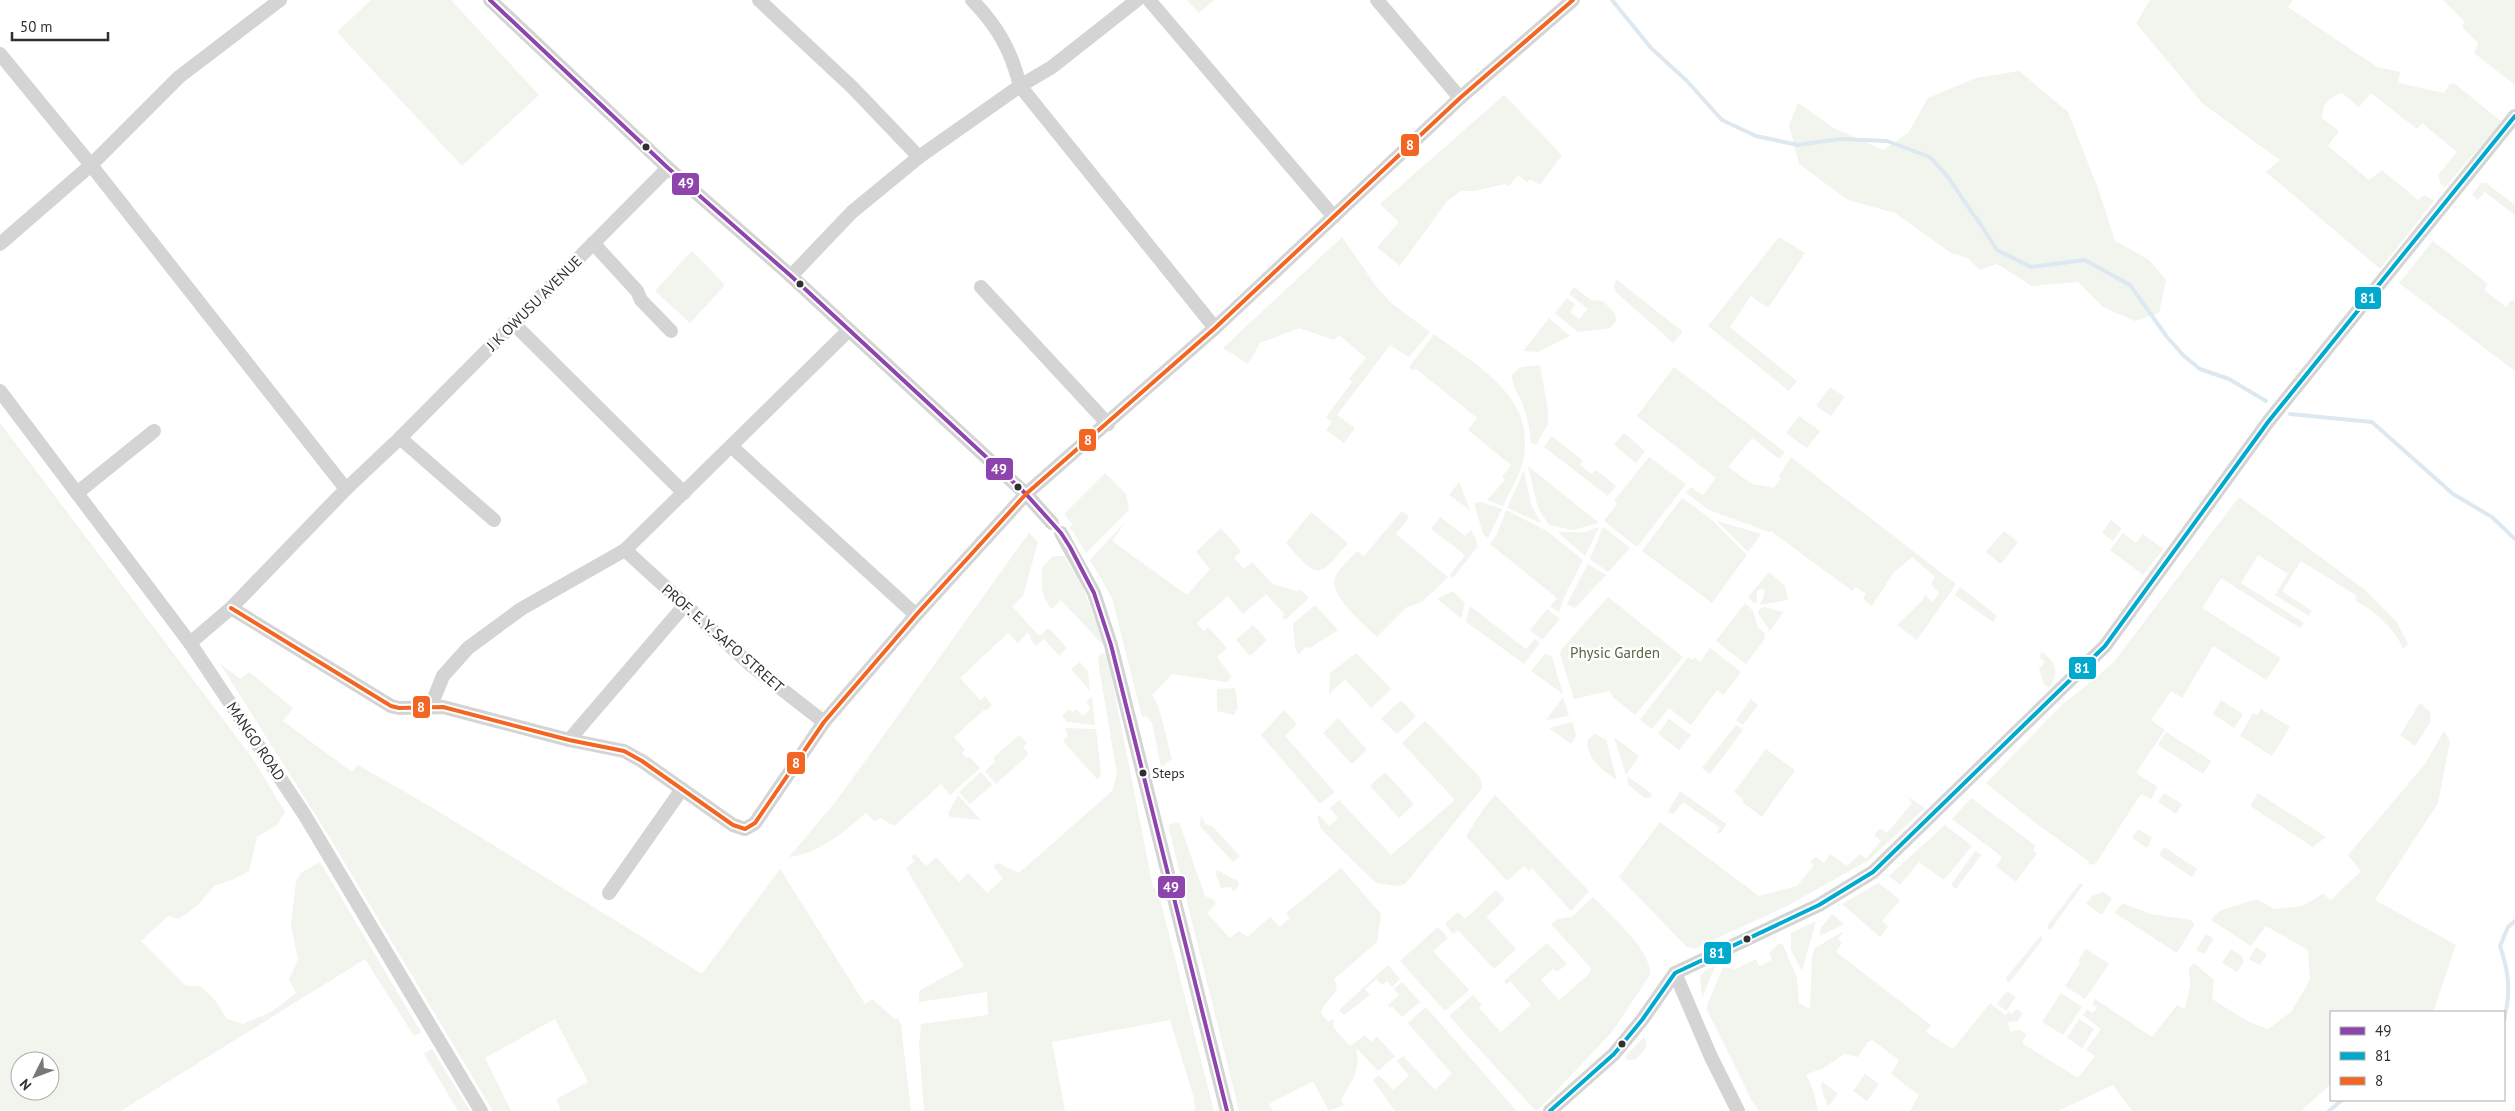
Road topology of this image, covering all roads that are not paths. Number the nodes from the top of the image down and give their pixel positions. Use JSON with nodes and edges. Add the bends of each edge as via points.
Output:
{"nodes":[{"id":1,"x":280,"y":0,"type":"edge"},
{"id":2,"x":759,"y":0,"type":"edge"},
{"id":3,"x":972,"y":0,"type":"edge"},
{"id":4,"x":1137,"y":0,"type":"edge"},
{"id":5,"x":1149,"y":0,"type":"edge"},
{"id":6,"x":1377,"y":0,"type":"edge"},
{"id":7,"x":1573,"y":0,"type":"edge"},
{"id":8,"x":492,"y":1,"type":"edge"},
{"id":9,"x":0,"y":54,"type":"edge"},
{"id":10,"x":1020,"y":86,"type":"junction"},
{"id":11,"x":1460,"y":98,"type":"junction"},
{"id":12,"x":2515,"y":116,"type":"edge"},
{"id":13,"x":919,"y":157,"type":"junction"},
{"id":14,"x":91,"y":165,"type":"junction"},
{"id":15,"x":668,"y":168,"type":"junction"},
{"id":16,"x":1334,"y":217,"type":"junction"},
{"id":17,"x":593,"y":243,"type":"junction"},
{"id":18,"x":0,"y":244,"type":"edge"},
{"id":19,"x":791,"y":276,"type":"junction"},
{"id":20,"x":981,"y":287,"type":"dead end"},
{"id":21,"x":513,"y":323,"type":"junction"},
{"id":22,"x":1216,"y":328,"type":"junction"},
{"id":23,"x":849,"y":330,"type":"junction"},
{"id":24,"x":671,"y":331,"type":"dead end"},
{"id":25,"x":0,"y":391,"type":"edge"},
{"id":26,"x":1108,"y":424,"type":"junction"},
{"id":27,"x":154,"y":431,"type":"dead end"},
{"id":28,"x":400,"y":438,"type":"junction"},
{"id":29,"x":732,"y":447,"type":"junction"},
{"id":30,"x":346,"y":489,"type":"junction"},
{"id":31,"x":77,"y":492,"type":"junction"},
{"id":32,"x":684,"y":493,"type":"junction"},
{"id":33,"x":1026,"y":494,"type":"junction"},
{"id":34,"x":494,"y":520,"type":"dead end"},
{"id":35,"x":625,"y":550,"type":"junction"},
{"id":36,"x":684,"y":606,"type":"junction"},
{"id":37,"x":231,"y":608,"type":"junction"},
{"id":38,"x":916,"y":615,"type":"junction"},
{"id":39,"x":190,"y":643,"type":"junction"},
{"id":40,"x":430,"y":708,"type":"junction"},
{"id":41,"x":824,"y":722,"type":"junction"},
{"id":42,"x":569,"y":740,"type":"junction"},
{"id":43,"x":682,"y":789,"type":"junction"},
{"id":44,"x":609,"y":893,"type":"dead end"},
{"id":45,"x":1675,"y":972,"type":"junction"},
{"id":46,"x":481,"y":1111,"type":"edge"},
{"id":47,"x":1227,"y":1111,"type":"edge"},
{"id":48,"x":1550,"y":1111,"type":"edge"},
{"id":49,"x":1738,"y":1111,"type":"edge"}],
"edges":[{"from":1,"to":14,"type":"street","via":[[178,77]]},
{"from":2,"to":13,"type":"street","via":[[852,87]]},
{"from":3,"to":10,"type":"street","via":[[988,16],[1008,47]]},
{"from":4,"to":10,"type":"street","via":[[1052,67]]},
{"from":5,"to":16,"type":"street"},
{"from":6,"to":11,"type":"street"},
{"from":7,"to":11,"type":"street"},
{"from":8,"to":15,"type":"street"},
{"from":9,"to":14,"type":"street"},
{"from":10,"to":13,"type":"street"},
{"from":10,"to":22,"type":"street"},
{"from":11,"to":16,"type":"street"},
{"from":12,"to":45,"type":"street","via":[[2268,422],[2105,646],[1873,872],[1819,905]]},
{"from":13,"to":19,"type":"street","via":[[852,212]]},
{"from":14,"to":18,"type":"street"},
{"from":14,"to":30,"type":"street"},
{"from":15,"to":17,"type":"street","name":"J K OWUSU AVENUE"},
{"from":15,"to":19,"type":"street"},
{"from":16,"to":22,"type":"street"},
{"from":17,"to":21,"type":"street","name":"J K OWUSU AVENUE"},
{"from":17,"to":24,"type":"street"},
{"from":19,"to":23,"type":"street"},
{"from":20,"to":26,"type":"street"},
{"from":21,"to":28,"type":"street","name":"J K OWUSU AVENUE"},
{"from":21,"to":32,"type":"street"},
{"from":22,"to":26,"type":"street"},
{"from":23,"to":29,"type":"street"},
{"from":23,"to":33,"type":"street"},
{"from":25,"to":31,"type":"street","name":"MANGO ROAD"},
{"from":26,"to":33,"type":"street"},
{"from":27,"to":31,"type":"street"},
{"from":28,"to":30,"type":"street","name":"J K OWUSU AVENUE"},
{"from":28,"to":34,"type":"street"},
{"from":29,"to":32,"type":"street"},
{"from":29,"to":38,"type":"street"},
{"from":30,"to":37,"type":"street","name":"J K OWUSU AVENUE"},
{"from":31,"to":39,"type":"street","name":"MANGO ROAD"},
{"from":32,"to":35,"type":"street"},
{"from":33,"to":38,"type":"street"},
{"from":33,"to":47,"type":"street","via":[[1056,528],[1094,593],[1111,645]]},
{"from":35,"to":36,"type":"street","name":"PROF. E. Y. SAFO STREET"},
{"from":35,"to":40,"type":"street","via":[[521,610],[468,648],[443,676]]},
{"from":36,"to":41,"type":"street","name":"PROF. E. Y. SAFO STREET","via":[[752,666]]},
{"from":36,"to":42,"type":"street"},
{"from":37,"to":39,"type":"street","name":"J K OWUSU AVENUE"},
{"from":37,"to":40,"type":"street","via":[[392,706]]},
{"from":38,"to":41,"type":"street"},
{"from":39,"to":46,"type":"street","name":"MANGO ROAD","via":[[304,814]]},
{"from":40,"to":42,"type":"street","via":[[443,707]]},
{"from":41,"to":43,"type":"street","via":[[755,823],[745,829],[734,826]]},
{"from":42,"to":43,"type":"street","via":[[624,751]]},
{"from":43,"to":44,"type":"street"},
{"from":45,"to":48,"type":"street","via":[[1614,1054]]},
{"from":45,"to":49,"type":"street"}]}
